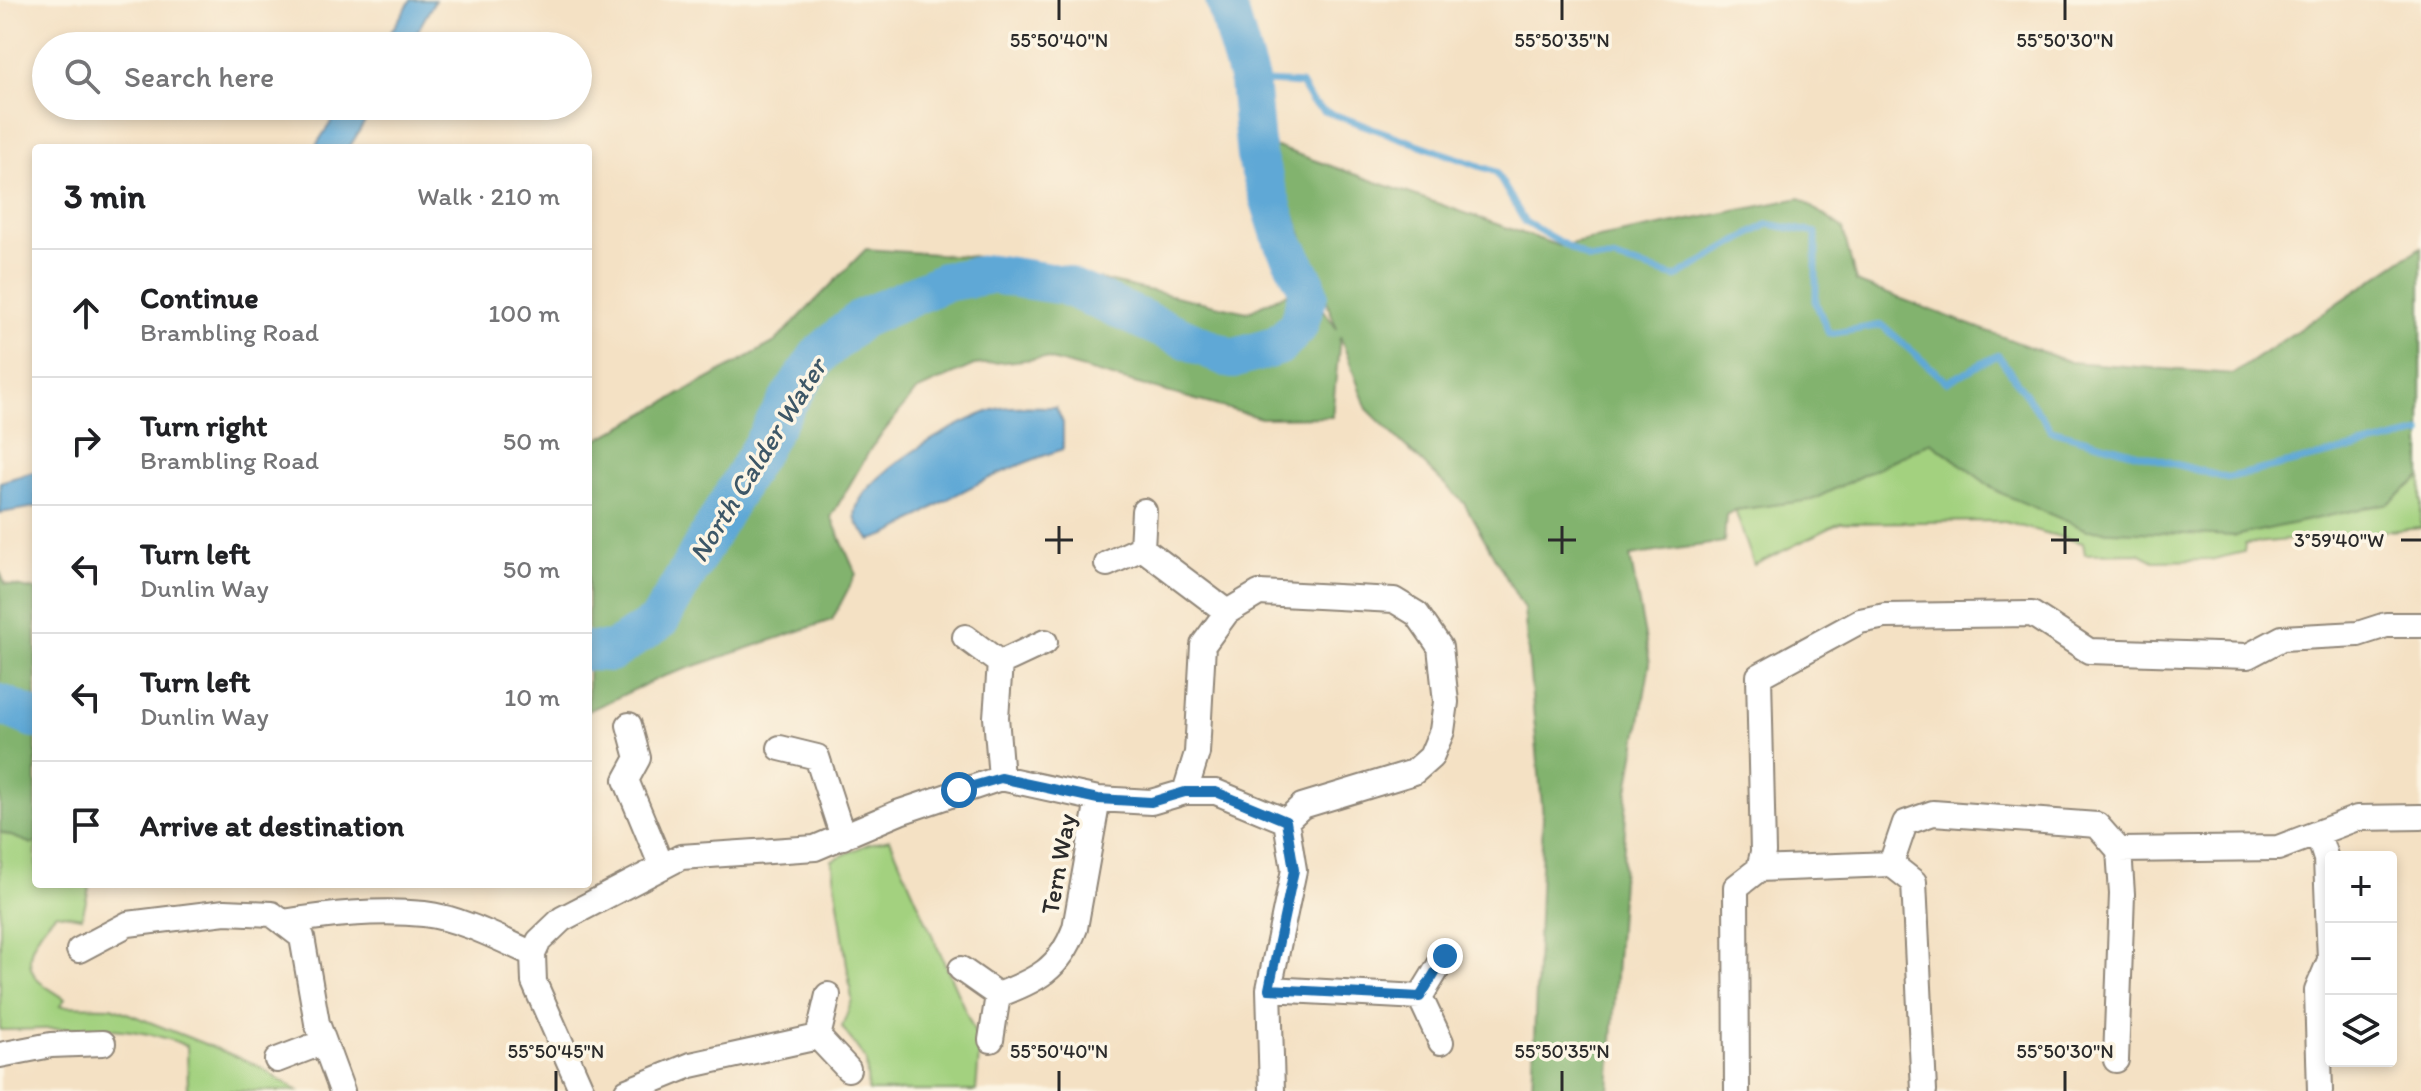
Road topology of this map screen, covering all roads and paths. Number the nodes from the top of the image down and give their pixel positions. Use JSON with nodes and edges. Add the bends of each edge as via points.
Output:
{"nodes":[{"id":1,"x":1144,"y":511,"type":"dead end"},
{"id":2,"x":1142,"y":548,"type":"junction"},
{"id":3,"x":1107,"y":564,"type":"dead end"},
{"id":4,"x":1227,"y":612,"type":"junction"},
{"id":5,"x":2421,"y":625,"type":"edge"},
{"id":6,"x":965,"y":637,"type":"dead end"},
{"id":7,"x":1045,"y":642,"type":"dead end"},
{"id":8,"x":1000,"y":663,"type":"junction"},
{"id":9,"x":629,"y":725,"type":"dead end"},
{"id":10,"x":780,"y":748,"type":"dead end"},
{"id":11,"x":1001,"y":778,"type":"junction"},
{"id":12,"x":1185,"y":792,"type":"junction"},
{"id":13,"x":1098,"y":799,"type":"junction"},
{"id":14,"x":2421,"y":817,"type":"edge"},
{"id":15,"x":1286,"y":821,"type":"junction"},
{"id":16,"x":2318,"y":834,"type":"junction"},
{"id":17,"x":843,"y":837,"type":"junction"},
{"id":18,"x":2119,"y":850,"type":"junction"},
{"id":19,"x":1891,"y":864,"type":"junction"},
{"id":20,"x":662,"y":867,"type":"junction"},
{"id":21,"x":1759,"y":869,"type":"junction"},
{"id":22,"x":283,"y":922,"type":"junction"},
{"id":23,"x":79,"y":950,"type":"dead end"},
{"id":24,"x":533,"y":954,"type":"junction"},
{"id":25,"x":1445,"y":956,"type":"dead end"},
{"id":26,"x":961,"y":969,"type":"dead end"},
{"id":27,"x":1269,"y":989,"type":"junction"},
{"id":28,"x":828,"y":995,"type":"dead end"},
{"id":29,"x":998,"y":995,"type":"junction"},
{"id":30,"x":1420,"y":997,"type":"junction"},
{"id":31,"x":818,"y":1037,"type":"junction"},
{"id":32,"x":991,"y":1040,"type":"dead end"},
{"id":33,"x":324,"y":1042,"type":"junction"},
{"id":34,"x":1441,"y":1042,"type":"dead end"},
{"id":35,"x":103,"y":1043,"type":"dead end"},
{"id":36,"x":0,"y":1055,"type":"edge"},
{"id":37,"x":277,"y":1060,"type":"dead end"},
{"id":38,"x":2116,"y":1060,"type":"dead end"},
{"id":39,"x":848,"y":1069,"type":"dead end"},
{"id":40,"x":1924,"y":1088,"type":"edge"},
{"id":41,"x":342,"y":1091,"type":"edge"},
{"id":42,"x":582,"y":1091,"type":"edge"},
{"id":43,"x":627,"y":1091,"type":"edge"},
{"id":44,"x":1272,"y":1091,"type":"edge"},
{"id":45,"x":1737,"y":1091,"type":"edge"},
{"id":46,"x":2320,"y":1091,"type":"edge"}],
"edges":[{"from":1,"to":2,"type":"street"},
{"from":2,"to":3,"type":"street"},
{"from":2,"to":4,"type":"street"},
{"from":4,"to":12,"type":"street","via":[[1203,645],[1197,753]]},
{"from":4,"to":15,"type":"street","via":[[1259,593],[1394,600],[1417,614],[1440,647],[1446,702],[1431,757],[1414,772],[1302,806]]},
{"from":5,"to":21,"type":"street","via":[[2282,638],[2248,656],[2089,651],[2032,614],[1867,618],[1759,676]]},
{"from":6,"to":8,"type":"street"},
{"from":7,"to":8,"type":"street"},
{"from":8,"to":11,"type":"street","via":[[996,717]]},
{"from":9,"to":20,"type":"street","via":[[638,758],[626,780]]},
{"from":10,"to":17,"type":"street","via":[[817,757]]},
{"from":11,"to":13,"type":"street"},
{"from":11,"to":17,"type":"street"},
{"from":12,"to":13,"type":"street","via":[[1151,802]]},
{"from":12,"to":15,"type":"street","via":[[1216,792]]},
{"from":13,"to":29,"type":"street","name":"Tern Way","via":[[1069,945],[1056,964]]},
{"from":14,"to":16,"type":"street","via":[[2357,818]]},
{"from":15,"to":27,"type":"street","via":[[1294,870]]},
{"from":16,"to":18,"type":"street","via":[[2278,848]]},
{"from":16,"to":46,"type":"street","via":[[2326,859],[2330,960],[2317,991]]},
{"from":17,"to":20,"type":"street","via":[[815,848],[681,857]]},
{"from":18,"to":19,"type":"street","via":[[2097,825],[1933,813],[1905,823]]},
{"from":18,"to":38,"type":"street"},
{"from":19,"to":21,"type":"street"},
{"from":19,"to":40,"type":"street","via":[[1914,882]]},
{"from":20,"to":24,"type":"street","via":[[562,919]]},
{"from":21,"to":45,"type":"street","via":[[1736,887]]},
{"from":22,"to":23,"type":"street","via":[[257,913],[157,918],[128,924]]},
{"from":22,"to":24,"type":"street","via":[[332,914],[426,914]]},
{"from":22,"to":33,"type":"street","via":[[302,937]]},
{"from":24,"to":42,"type":"street","via":[[534,982]]},
{"from":25,"to":30,"type":"street"},
{"from":26,"to":29,"type":"street"},
{"from":27,"to":30,"type":"street"},
{"from":27,"to":44,"type":"street"},
{"from":28,"to":31,"type":"street"},
{"from":29,"to":32,"type":"street"},
{"from":30,"to":34,"type":"street"},
{"from":31,"to":39,"type":"street"},
{"from":31,"to":43,"type":"street","via":[[691,1065]]},
{"from":33,"to":37,"type":"street"},
{"from":33,"to":41,"type":"street"},
{"from":35,"to":36,"type":"street","via":[[51,1045]]}]}
